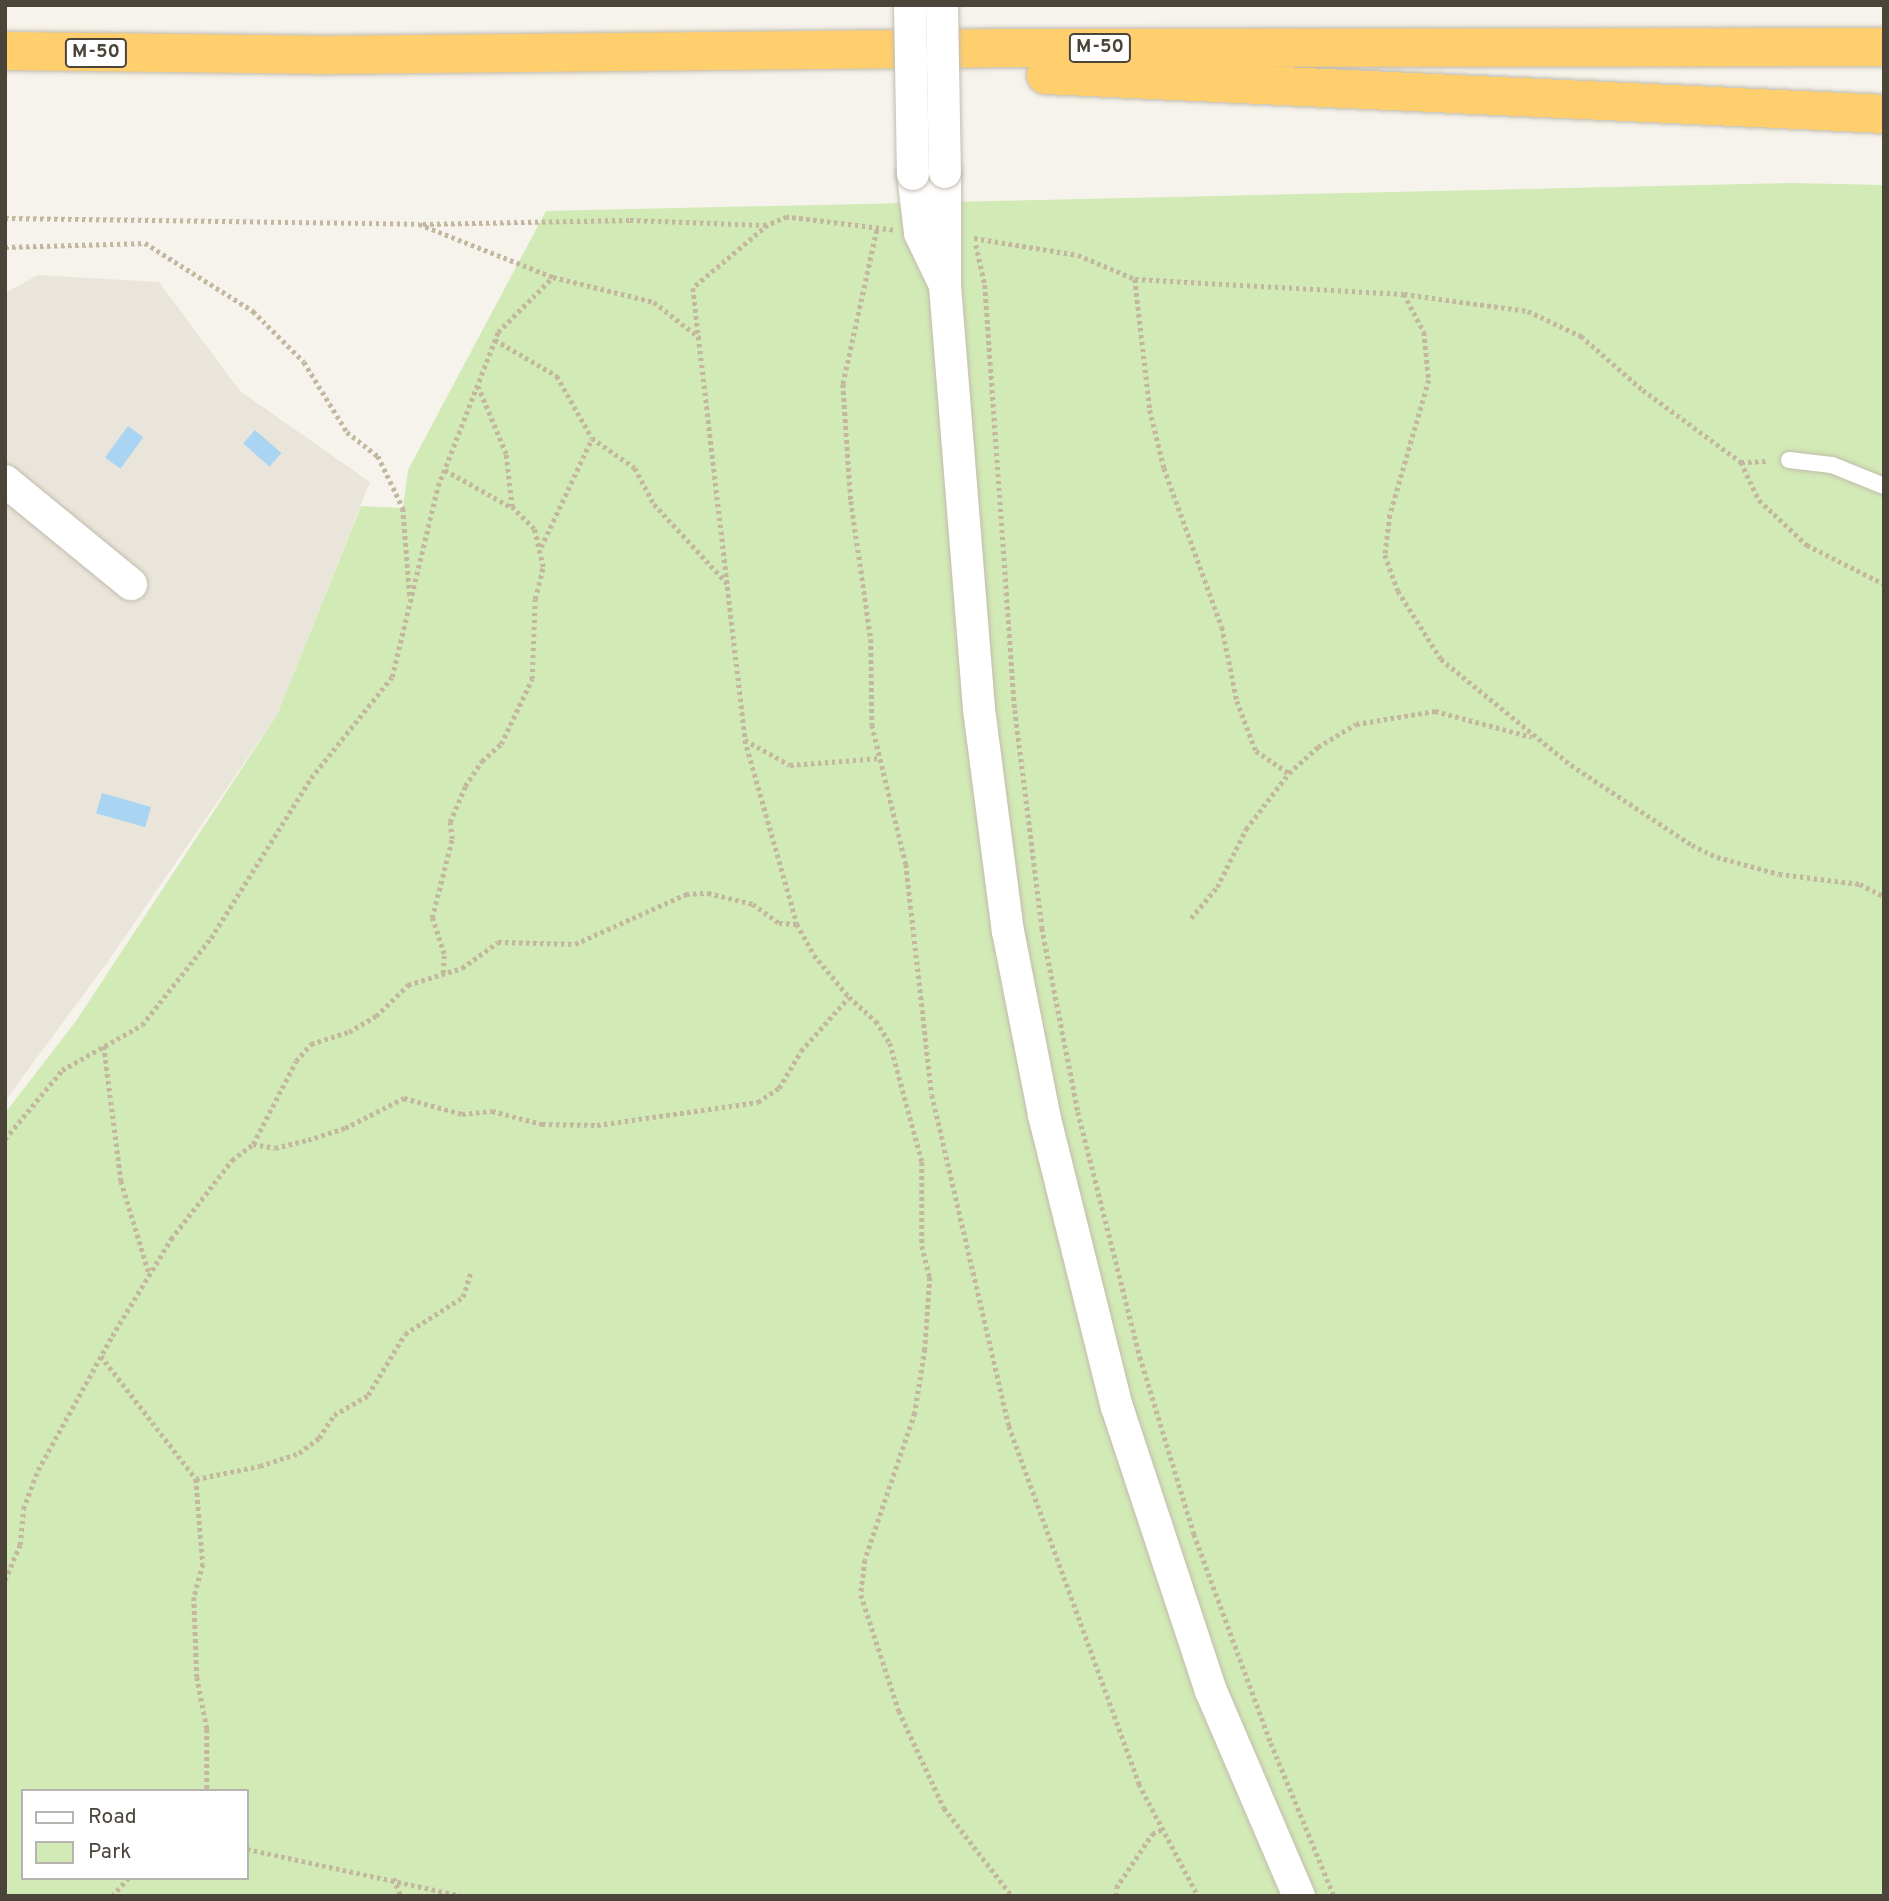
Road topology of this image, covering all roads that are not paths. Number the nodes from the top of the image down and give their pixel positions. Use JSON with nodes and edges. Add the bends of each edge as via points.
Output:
{"nodes":[{"id":1,"x":911,"y":5,"type":"edge"},
{"id":2,"x":942,"y":5,"type":"edge"},
{"id":3,"x":1884,"y":47,"type":"edge"},
{"id":4,"x":5,"y":51,"type":"edge"},
{"id":5,"x":317,"y":55,"type":"junction"},
{"id":6,"x":1884,"y":114,"type":"edge"},
{"id":7,"x":945,"y":286,"type":"junction"},
{"id":8,"x":1789,"y":460,"type":"road end"},
{"id":9,"x":5,"y":481,"type":"edge"},
{"id":10,"x":1884,"y":486,"type":"edge"},
{"id":11,"x":131,"y":584,"type":"dead end"},
{"id":12,"x":1299,"y":1896,"type":"edge"}],
"edges":[{"from":1,"to":7,"type":"street","bridge":true,"via":[[913,174],[920,233]]},
{"from":2,"to":7,"type":"street","bridge":true},
{"from":3,"to":5,"type":"highway","number":"M-50"},
{"from":4,"to":5,"type":"highway","number":"M-50"},
{"from":5,"to":6,"type":"highway","via":[[491,71],[1089,75],[1727,110]]},
{"from":7,"to":12,"type":"street","via":[[991,815],[1044,1115],[1117,1407],[1212,1691]]},
{"from":8,"to":10,"type":"lane","via":[[1832,465]]},
{"from":9,"to":11,"type":"street"}]}
